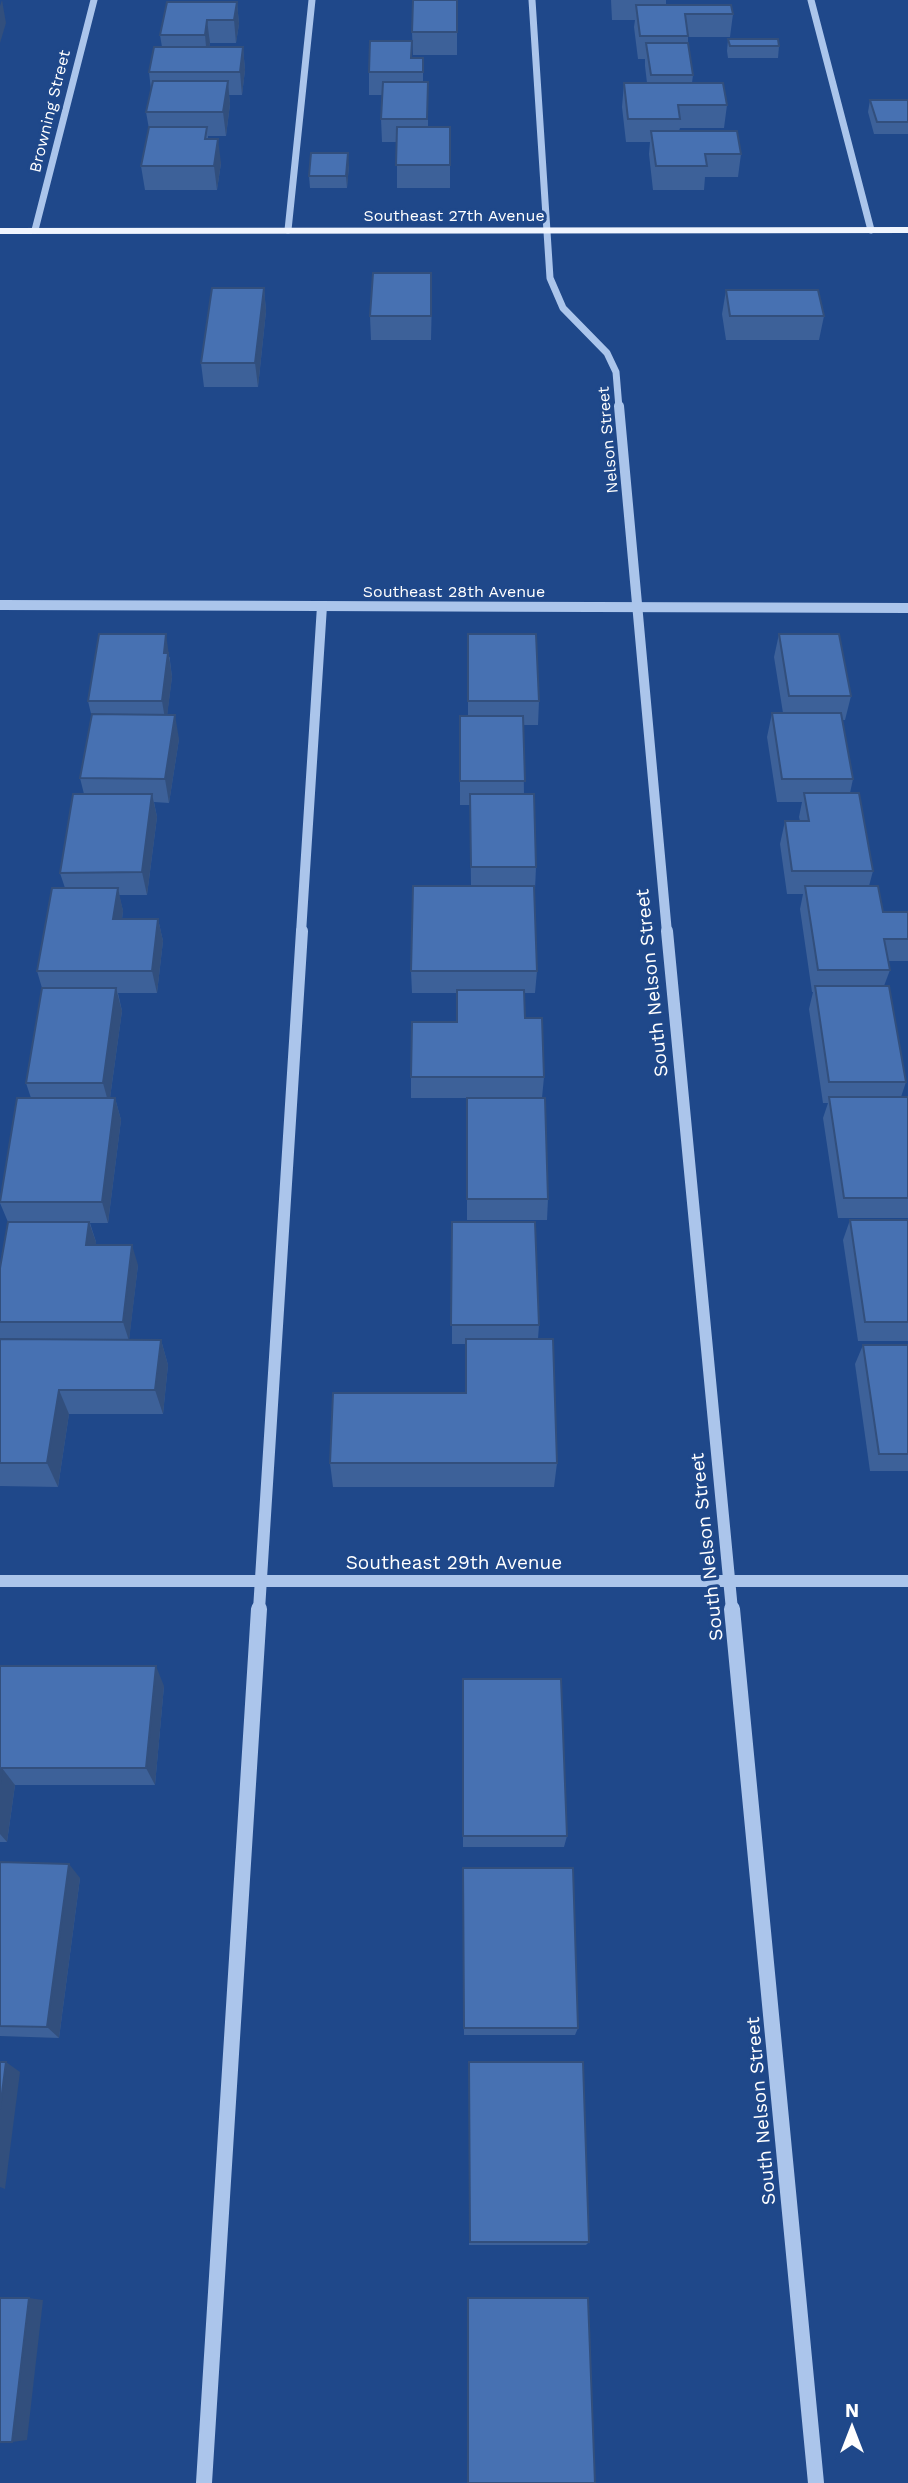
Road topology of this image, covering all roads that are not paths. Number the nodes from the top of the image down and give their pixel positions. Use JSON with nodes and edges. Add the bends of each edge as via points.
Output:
{"nodes":[{"id":1,"x":94,"y":0,"type":"edge"},
{"id":2,"x":312,"y":0,"type":"edge"},
{"id":3,"x":532,"y":0,"type":"edge"},
{"id":4,"x":811,"y":0,"type":"edge"},
{"id":5,"x":0,"y":230,"type":"edge"},
{"id":6,"x":35,"y":230,"type":"junction"},
{"id":7,"x":288,"y":230,"type":"junction"},
{"id":8,"x":546,"y":230,"type":"junction"},
{"id":9,"x":871,"y":230,"type":"junction"},
{"id":10,"x":908,"y":230,"type":"edge"},
{"id":11,"x":322,"y":606,"type":"junction"},
{"id":12,"x":635,"y":607,"type":"junction"},
{"id":13,"x":1,"y":608,"type":"edge"},
{"id":14,"x":908,"y":608,"type":"edge"},
{"id":15,"x":0,"y":1581,"type":"edge"},
{"id":16,"x":262,"y":1581,"type":"junction"},
{"id":17,"x":731,"y":1581,"type":"junction"},
{"id":18,"x":908,"y":1581,"type":"edge"},
{"id":19,"x":204,"y":2483,"type":"edge"},
{"id":20,"x":816,"y":2483,"type":"edge"}],
"edges":[{"from":1,"to":6,"type":"street","name":"Browning Street"},
{"from":2,"to":7,"type":"street"},
{"from":3,"to":8,"type":"street","name":"Nelson Street"},
{"from":4,"to":9,"type":"street"},
{"from":5,"to":6,"type":"main road","name":"Southeast 27th Avenue"},
{"from":6,"to":7,"type":"main road","name":"Southeast 27th Avenue"},
{"from":7,"to":8,"type":"main road","name":"Southeast 27th Avenue"},
{"from":8,"to":9,"type":"main road","name":"Southeast 27th Avenue"},
{"from":8,"to":12,"type":"street","name":"Nelson Street","via":[[550,278],[563,308],[607,353],[616,372]]},
{"from":9,"to":10,"type":"main road","name":"Southeast 27th Avenue"},
{"from":11,"to":12,"type":"street","name":"Southeast 28th Avenue"},
{"from":11,"to":13,"type":"street","name":"Southeast 28th Avenue"},
{"from":11,"to":16,"type":"street"},
{"from":12,"to":14,"type":"street","name":"Southeast 28th Avenue"},
{"from":12,"to":17,"type":"street","name":"South Nelson Street"},
{"from":15,"to":16,"type":"street","name":"Southeast 29th Avenue"},
{"from":16,"to":17,"type":"street","name":"Southeast 29th Avenue"},
{"from":16,"to":19,"type":"street"},
{"from":17,"to":18,"type":"street","name":"Southeast 29th Avenue"},
{"from":17,"to":20,"type":"street","name":"South Nelson Street"}]}
